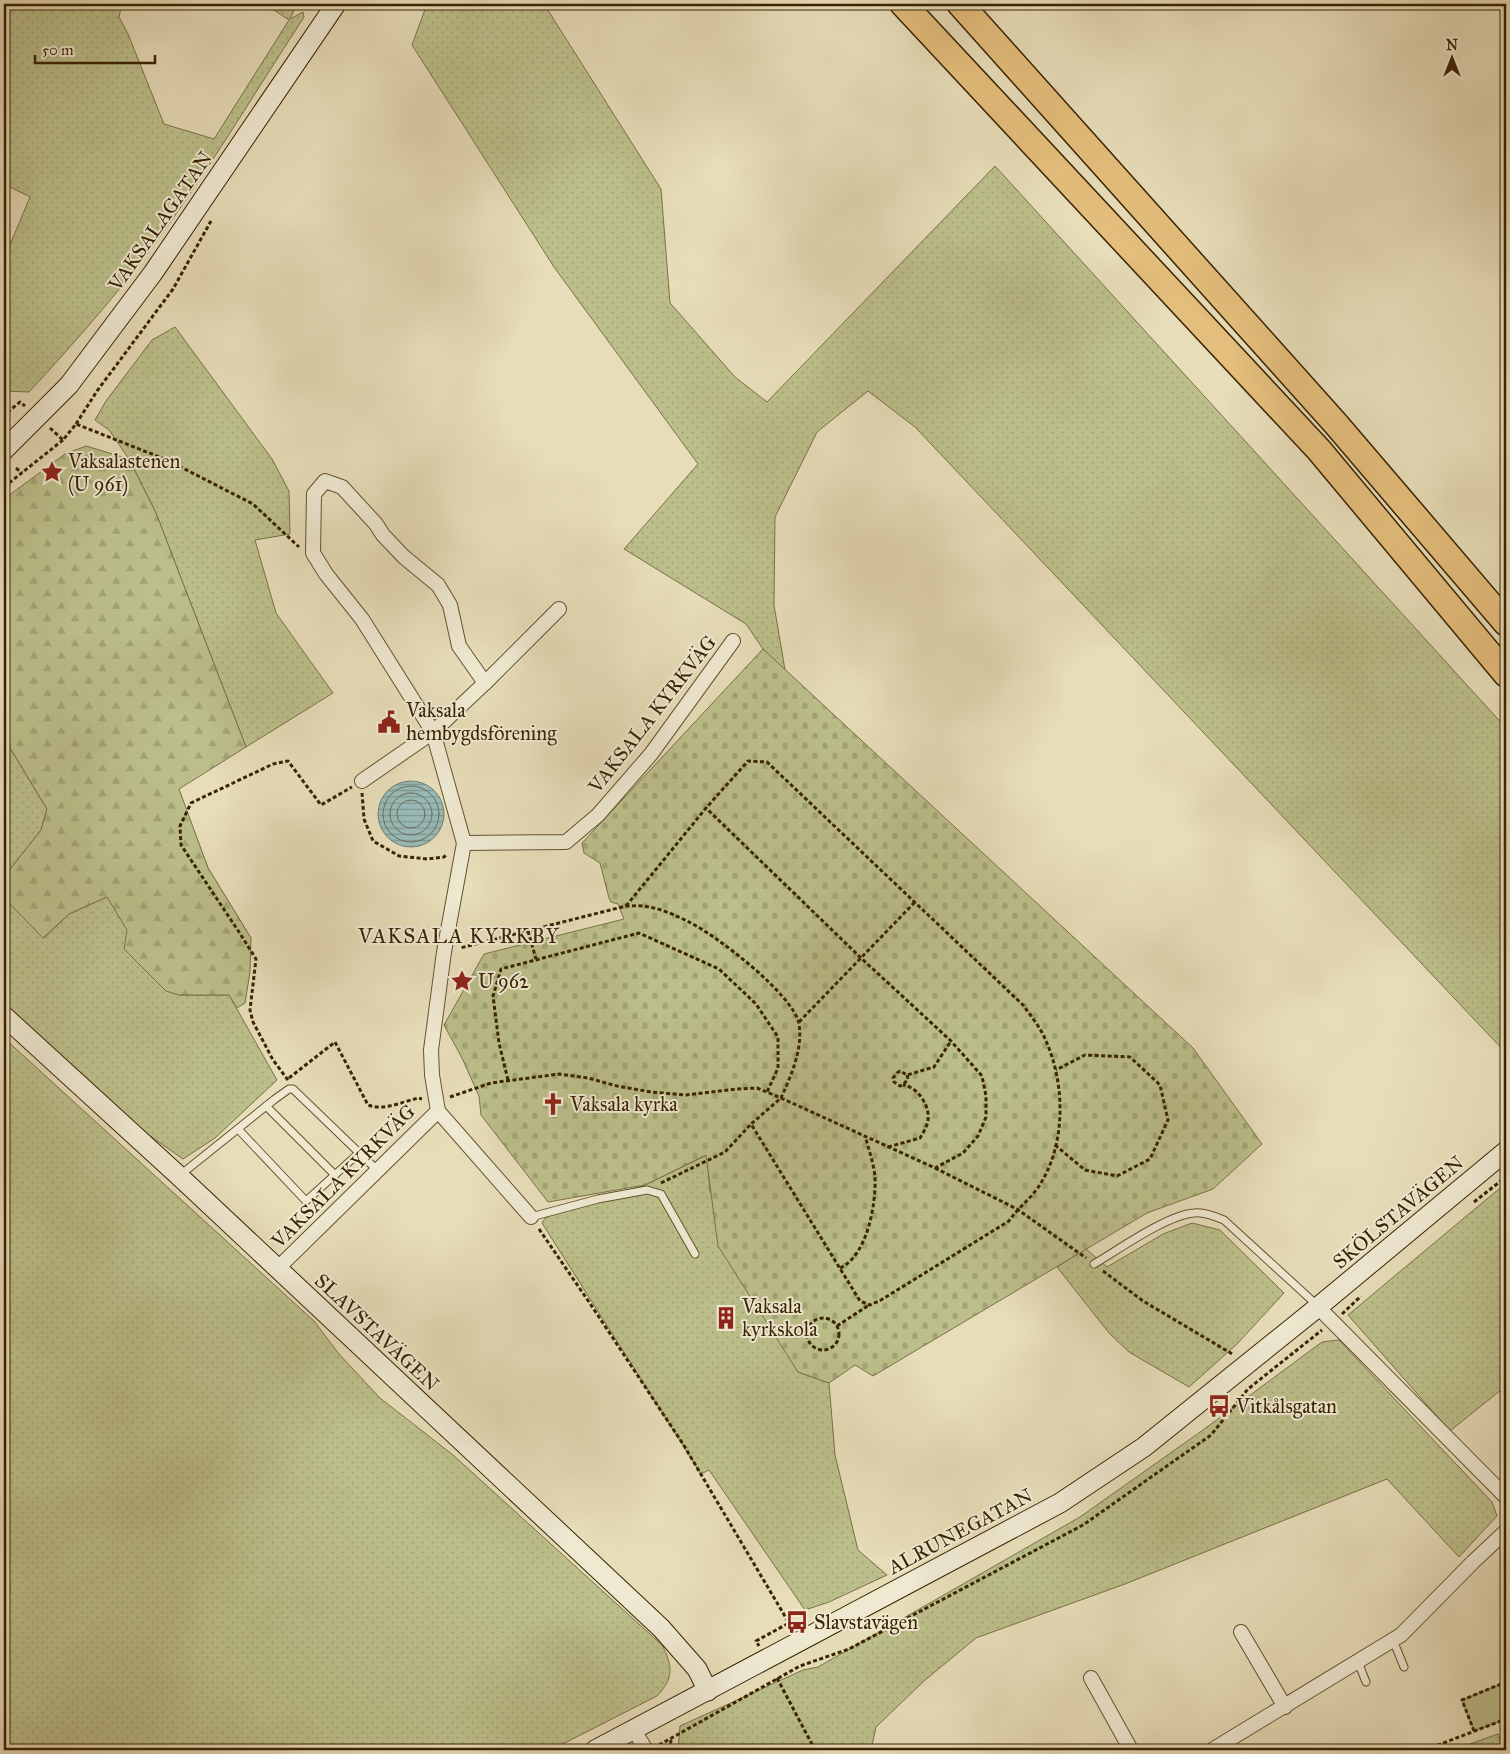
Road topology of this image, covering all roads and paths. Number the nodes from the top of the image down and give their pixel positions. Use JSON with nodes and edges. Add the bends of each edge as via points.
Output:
{"nodes":[{"id":1,"x":336,"y":4,"type":"edge"},
{"id":2,"x":903,"y":4,"type":"edge"},
{"id":3,"x":960,"y":4,"type":"edge"},
{"id":4,"x":9,"y":411,"type":"dead end"},
{"id":5,"x":37,"y":417,"type":"junction"},
{"id":6,"x":4,"y":420,"type":"edge"},
{"id":7,"x":63,"y":440,"type":"junction"},
{"id":8,"x":4,"y":450,"type":"edge"},
{"id":9,"x":16,"y":468,"type":"dead end"},
{"id":10,"x":22,"y":473,"type":"junction"},
{"id":11,"x":4,"y":487,"type":"edge"},
{"id":12,"x":300,"y":548,"type":"dead end"},
{"id":13,"x":559,"y":609,"type":"dead end"},
{"id":14,"x":1506,"y":623,"type":"edge"},
{"id":15,"x":733,"y":641,"type":"dead end"},
{"id":16,"x":1506,"y":674,"type":"edge"},
{"id":17,"x":485,"y":683,"type":"junction"},
{"id":18,"x":434,"y":732,"type":"junction"},
{"id":19,"x":362,"y":781,"type":"junction"},
{"id":20,"x":706,"y":808,"type":"junction"},
{"id":21,"x":464,"y":843,"type":"junction"},
{"id":22,"x":915,"y":902,"type":"junction"},
{"id":23,"x":626,"y":906,"type":"junction"},
{"id":24,"x":528,"y":931,"type":"junction"},
{"id":25,"x":444,"y":952,"type":"junction"},
{"id":26,"x":861,"y":958,"type":"junction"},
{"id":27,"x":536,"y":959,"type":"junction"},
{"id":28,"x":4,"y":1016,"type":"edge"},
{"id":29,"x":799,"y":1022,"type":"junction"},
{"id":30,"x":951,"y":1041,"type":"junction"},
{"id":31,"x":1056,"y":1070,"type":"junction"},
{"id":32,"x":907,"y":1075,"type":"junction"},
{"id":33,"x":508,"y":1080,"type":"junction"},
{"id":34,"x":903,"y":1085,"type":"junction"},
{"id":35,"x":767,"y":1092,"type":"junction"},
{"id":36,"x":781,"y":1098,"type":"junction"},
{"id":37,"x":266,"y":1106,"type":"junction"},
{"id":38,"x":437,"y":1106,"type":"junction"},
{"id":39,"x":751,"y":1124,"type":"junction"},
{"id":40,"x":238,"y":1129,"type":"junction"},
{"id":41,"x":865,"y":1136,"type":"junction"},
{"id":42,"x":1055,"y":1145,"type":"junction"},
{"id":43,"x":888,"y":1147,"type":"junction"},
{"id":44,"x":1506,"y":1151,"type":"edge"},
{"id":45,"x":359,"y":1153,"type":"junction"},
{"id":46,"x":935,"y":1168,"type":"junction"},
{"id":47,"x":377,"y":1170,"type":"junction"},
{"id":48,"x":335,"y":1175,"type":"junction"},
{"id":49,"x":179,"y":1176,"type":"junction"},
{"id":50,"x":647,"y":1190,"type":"junction"},
{"id":51,"x":1017,"y":1209,"type":"junction"},
{"id":52,"x":531,"y":1217,"type":"junction"},
{"id":53,"x":695,"y":1254,"type":"dead end"},
{"id":54,"x":1094,"y":1264,"type":"junction"},
{"id":55,"x":840,"y":1268,"type":"junction"},
{"id":56,"x":277,"y":1269,"type":"junction"},
{"id":57,"x":870,"y":1305,"type":"junction"},
{"id":58,"x":1318,"y":1306,"type":"junction"},
{"id":59,"x":837,"y":1326,"type":"junction"},
{"id":60,"x":1246,"y":1363,"type":"junction"},
{"id":61,"x":1264,"y":1375,"type":"dead end"},
{"id":62,"x":1506,"y":1496,"type":"edge"},
{"id":63,"x":1506,"y":1531,"type":"edge"},
{"id":64,"x":1241,"y":1632,"type":"dead end"},
{"id":65,"x":1393,"y":1640,"type":"junction"},
{"id":66,"x":766,"y":1660,"type":"junction"},
{"id":67,"x":1358,"y":1662,"type":"junction"},
{"id":68,"x":1404,"y":1666,"type":"dead end"},
{"id":69,"x":1090,"y":1678,"type":"dead end"},
{"id":70,"x":1366,"y":1682,"type":"dead end"},
{"id":71,"x":1506,"y":1682,"type":"edge"},
{"id":72,"x":708,"y":1691,"type":"junction"},
{"id":73,"x":1285,"y":1707,"type":"junction"},
{"id":74,"x":1506,"y":1718,"type":"edge"},
{"id":75,"x":634,"y":1730,"type":"junction"},
{"id":76,"x":1474,"y":1731,"type":"junction"},
{"id":77,"x":671,"y":1738,"type":"dead end"},
{"id":78,"x":594,"y":1750,"type":"edge"},
{"id":79,"x":646,"y":1750,"type":"edge"},
{"id":80,"x":670,"y":1750,"type":"edge"},
{"id":81,"x":815,"y":1750,"type":"edge"},
{"id":82,"x":1131,"y":1750,"type":"edge"},
{"id":83,"x":1212,"y":1750,"type":"edge"},
{"id":84,"x":1425,"y":1750,"type":"edge"}],
"edges":[{"from":1,"to":5,"type":"street","name":"VAKSALAGATAN","via":[[152,273],[69,384]]},
{"from":2,"to":16,"type":"highway","via":[[1319,450]]},
{"from":3,"to":14,"type":"highway","via":[[1330,416]]},
{"from":4,"to":6,"type":"path"},
{"from":5,"to":7,"type":"path"},
{"from":5,"to":8,"type":"street","name":"VAKSALAGATAN"},
{"from":7,"to":10,"type":"path"},
{"from":7,"to":12,"type":"path","via":[[76,424],[167,460],[253,504]]},
{"from":9,"to":10,"type":"path"},
{"from":10,"to":11,"type":"path"},
{"from":13,"to":17,"type":"street"},
{"from":15,"to":21,"type":"street","name":"VAKSALA KYRKVÄG","via":[[651,754],[598,815],[566,842]]},
{"from":17,"to":18,"type":"street"},
{"from":17,"to":18,"type":"street","name":"VAKSALA KYRKVÄG","via":[[459,646],[450,605],[438,585],[382,535],[342,487],[325,481],[314,494],[313,554],[362,619]]},
{"from":18,"to":19,"type":"street"},
{"from":18,"to":21,"type":"street","name":"VAKSALA KYRKVÄG"},
{"from":19,"to":21,"type":"path","via":[[364,819],[372,841],[399,856],[427,860],[444,856]]},
{"from":19,"to":38,"type":"path","via":[[321,805],[288,761],[273,764],[191,802],[180,826],[181,845],[256,959],[250,1010],[253,1022],[273,1060],[288,1080],[335,1042],[368,1104],[374,1108],[418,1098]]},
{"from":20,"to":22,"type":"path","via":[[748,761],[767,762]]},
{"from":20,"to":23,"type":"path"},
{"from":20,"to":26,"type":"path"},
{"from":21,"to":25,"type":"street","name":"VAKSALA KYRKVÄG"},
{"from":22,"to":26,"type":"path"},
{"from":22,"to":31,"type":"path","via":[[1023,1005],[1046,1040]]},
{"from":23,"to":24,"type":"path"},
{"from":23,"to":29,"type":"path","via":[[649,907],[690,922],[732,949],[782,994]]},
{"from":24,"to":25,"type":"path"},
{"from":24,"to":27,"type":"path"},
{"from":25,"to":38,"type":"street","name":"VAKSALA KYRKVÄG","via":[[431,1050]]},
{"from":26,"to":29,"type":"path"},
{"from":26,"to":30,"type":"path"},
{"from":27,"to":33,"type":"path","via":[[501,969],[493,996]]},
{"from":27,"to":35,"type":"path","via":[[639,933],[719,969],[756,1004],[778,1037],[778,1068]]},
{"from":28,"to":49,"type":"street","name":"SLAVSTAVÄGEN"},
{"from":29,"to":36,"type":"path","via":[[800,1040],[792,1073]]},
{"from":30,"to":32,"type":"path","via":[[934,1067]]},
{"from":30,"to":46,"type":"path","via":[[982,1076],[986,1117],[978,1136],[963,1153]]},
{"from":31,"to":42,"type":"path","via":[[1059,1132]]},
{"from":31,"to":42,"type":"path","via":[[1085,1055],[1130,1057],[1160,1085],[1168,1120],[1150,1159],[1117,1176],[1085,1170]]},
{"from":32,"to":34,"type":"path"},
{"from":32,"to":34,"type":"path","via":[[900,1071],[894,1075],[894,1082]]},
{"from":33,"to":35,"type":"path","via":[[559,1074],[686,1095],[757,1088]]},
{"from":33,"to":38,"type":"path","via":[[491,1083]]},
{"from":34,"to":43,"type":"path","via":[[918,1092],[929,1112],[928,1122],[920,1138]]},
{"from":35,"to":36,"type":"path"},
{"from":36,"to":39,"type":"path"},
{"from":36,"to":41,"type":"path"},
{"from":37,"to":40,"type":"lane"},
{"from":37,"to":45,"type":"lane","via":[[293,1089]]},
{"from":37,"to":48,"type":"lane"},
{"from":38,"to":47,"type":"street","name":"VAKSALA KYRKVÄG"},
{"from":38,"to":52,"type":"street","name":"VAKSALA KYRKVÄG"},
{"from":39,"to":50,"type":"path","via":[[725,1152]]},
{"from":39,"to":55,"type":"path"},
{"from":40,"to":48,"type":"lane","via":[[306,1201]]},
{"from":40,"to":49,"type":"lane"},
{"from":41,"to":43,"type":"path"},
{"from":41,"to":55,"type":"path","via":[[875,1178],[871,1218],[856,1254],[849,1264]]},
{"from":42,"to":51,"type":"path","via":[[1050,1165],[1036,1189]]},
{"from":43,"to":46,"type":"path"},
{"from":44,"to":58,"type":"street","name":"SKÖLSTAVÄGEN"},
{"from":45,"to":47,"type":"lane"},
{"from":45,"to":48,"type":"lane"},
{"from":46,"to":51,"type":"path"},
{"from":47,"to":56,"type":"street","name":"VAKSALA KYRKVÄG"},
{"from":49,"to":56,"type":"street","name":"SLAVSTAVÄGEN"},
{"from":50,"to":52,"type":"lane"},
{"from":50,"to":53,"type":"lane","via":[[661,1194]]},
{"from":51,"to":54,"type":"path"},
{"from":51,"to":57,"type":"path","via":[[1009,1221]]},
{"from":52,"to":66,"type":"path","via":[[683,1444],[789,1623],[756,1641]]},
{"from":54,"to":58,"type":"lane","via":[[1172,1219],[1194,1212],[1210,1214],[1224,1220]]},
{"from":54,"to":60,"type":"path","via":[[1143,1301]]},
{"from":55,"to":57,"type":"path","via":[[860,1301]]},
{"from":56,"to":72,"type":"street","name":"SLAVSTAVÄGEN","via":[[661,1628],[698,1670]]},
{"from":57,"to":59,"type":"path"},
{"from":58,"to":60,"type":"street","name":"ALRUNEGATAN"},
{"from":58,"to":62,"type":"street"},
{"from":59,"to":59,"type":"path","via":[[838,1341],[831,1348],[822,1351],[808,1341],[806,1332],[809,1324],[817,1318],[832,1320]]},
{"from":60,"to":61,"type":"path"},
{"from":60,"to":66,"type":"street","name":"ALRUNEGATAN","via":[[1144,1447],[1060,1504]]},
{"from":63,"to":65,"type":"street"},
{"from":64,"to":73,"type":"street"},
{"from":65,"to":67,"type":"street"},
{"from":65,"to":68,"type":"lane"},
{"from":66,"to":72,"type":"street","name":"ALRUNEGATAN"},
{"from":66,"to":81,"type":"path"},
{"from":67,"to":70,"type":"lane"},
{"from":67,"to":73,"type":"street"},
{"from":69,"to":82,"type":"street"},
{"from":71,"to":76,"type":"path","via":[[1462,1700]]},
{"from":72,"to":75,"type":"street","name":"ALRUNEGATAN"},
{"from":73,"to":83,"type":"street"},
{"from":74,"to":76,"type":"path"},
{"from":75,"to":78,"type":"street","name":"ALRUNEGATAN"},
{"from":75,"to":79,"type":"street"},
{"from":76,"to":84,"type":"path"},
{"from":77,"to":80,"type":"path"}]}
